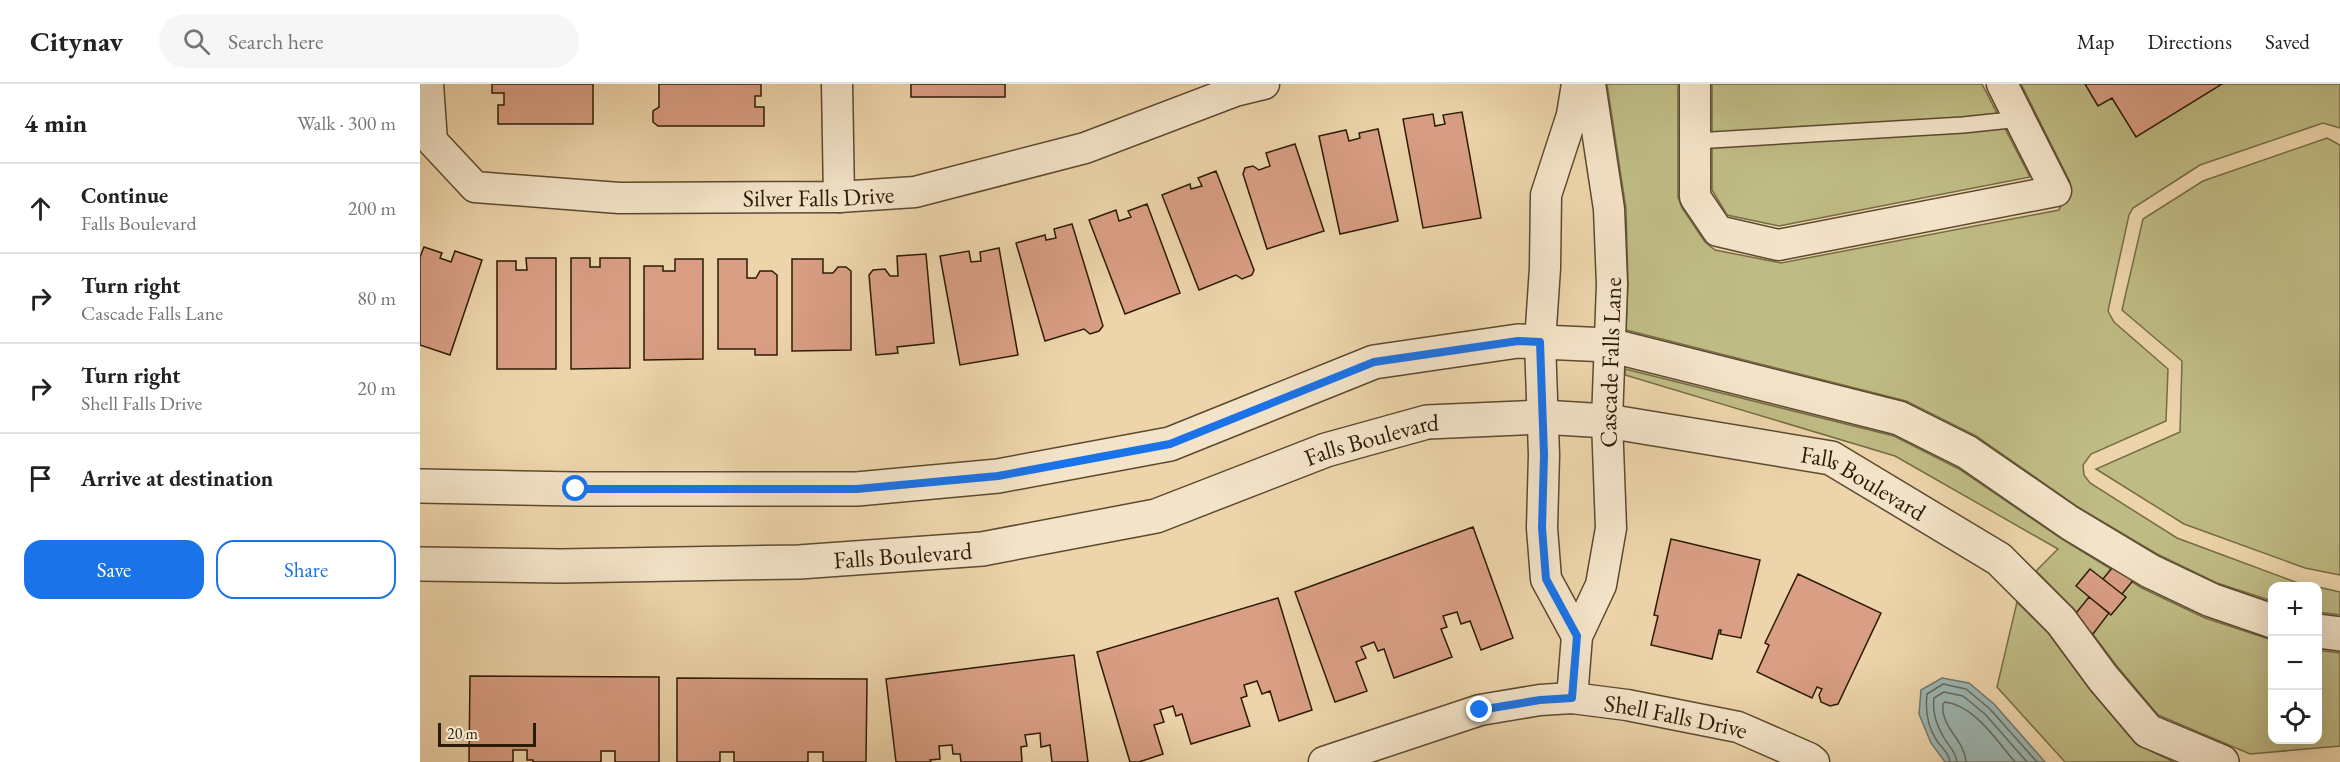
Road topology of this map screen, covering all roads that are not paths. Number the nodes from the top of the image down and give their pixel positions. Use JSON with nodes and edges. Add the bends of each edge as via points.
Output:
{"nodes":[{"id":1,"x":428,"y":84,"type":"edge"},
{"id":2,"x":837,"y":84,"type":"edge"},
{"id":3,"x":1264,"y":84,"type":"edge"},
{"id":4,"x":1577,"y":84,"type":"edge"},
{"id":5,"x":1590,"y":84,"type":"edge"},
{"id":6,"x":1695,"y":84,"type":"edge"},
{"id":7,"x":2002,"y":84,"type":"edge"},
{"id":8,"x":2020,"y":119,"type":"junction"},
{"id":9,"x":1695,"y":141,"type":"junction"},
{"id":10,"x":839,"y":197,"type":"junction"},
{"id":11,"x":1540,"y":342,"type":"junction"},
{"id":12,"x":1609,"y":345,"type":"junction"},
{"id":13,"x":1542,"y":417,"type":"junction"},
{"id":14,"x":1607,"y":421,"type":"junction"},
{"id":15,"x":420,"y":486,"type":"edge"},
{"id":16,"x":420,"y":564,"type":"edge"},
{"id":17,"x":2268,"y":620,"type":"edge"},
{"id":18,"x":2322,"y":632,"type":"edge"},
{"id":19,"x":2340,"y":634,"type":"edge"},
{"id":20,"x":1577,"y":636,"type":"junction"},
{"id":21,"x":1572,"y":698,"type":"junction"},
{"id":22,"x":1323,"y":762,"type":"edge"},
{"id":23,"x":1814,"y":762,"type":"edge"},
{"id":24,"x":2222,"y":762,"type":"edge"}],
"edges":[{"from":1,"to":10,"type":"street","name":"Silver Falls Drive","via":[[432,141],[475,187],[619,198]]},
{"from":2,"to":10,"type":"street"},
{"from":3,"to":10,"type":"street","name":"Silver Falls Drive","via":[[1235,91],[1085,148],[915,192]]},
{"from":4,"to":11,"type":"street","via":[[1572,115],[1546,195]]},
{"from":5,"to":12,"type":"street","name":"Cascade Falls Lane","via":[[1609,209]]},
{"from":6,"to":9,"type":"street"},
{"from":7,"to":8,"type":"street"},
{"from":8,"to":9,"type":"lane"},
{"from":8,"to":9,"type":"street","via":[[2056,191],[1778,245],[1718,231],[1695,197]]},
{"from":11,"to":12,"type":"street"},
{"from":11,"to":13,"type":"street"},
{"from":11,"to":15,"type":"street","via":[[1518,341],[1374,362],[1170,444],[998,476],[857,489]]},
{"from":12,"to":14,"type":"street","name":"Cascade Falls Lane"},
{"from":12,"to":17,"type":"street","via":[[1899,418],[1967,452],[2070,523],[2150,571],[2211,600]]},
{"from":13,"to":14,"type":"street","name":"Falls Boulevard"},
{"from":13,"to":16,"type":"street","name":"Falls Boulevard","via":[[1427,422],[1326,450],[1156,516],[982,549],[799,562]]},
{"from":13,"to":20,"type":"street","via":[[1546,579]]},
{"from":14,"to":20,"type":"street","name":"Cascade Falls Lane","via":[[1611,528],[1601,585]]},
{"from":14,"to":24,"type":"street","name":"Falls Boulevard","via":[[1831,458],[1999,559],[2061,621],[2148,731]]},
{"from":18,"to":19,"type":"street"},
{"from":20,"to":21,"type":"street","name":"Cascade Falls Lane"},
{"from":21,"to":22,"type":"street","name":"Shell Falls Drive","via":[[1480,710]]},
{"from":21,"to":23,"type":"street","name":"Shell Falls Drive","via":[[1737,727]]}]}
